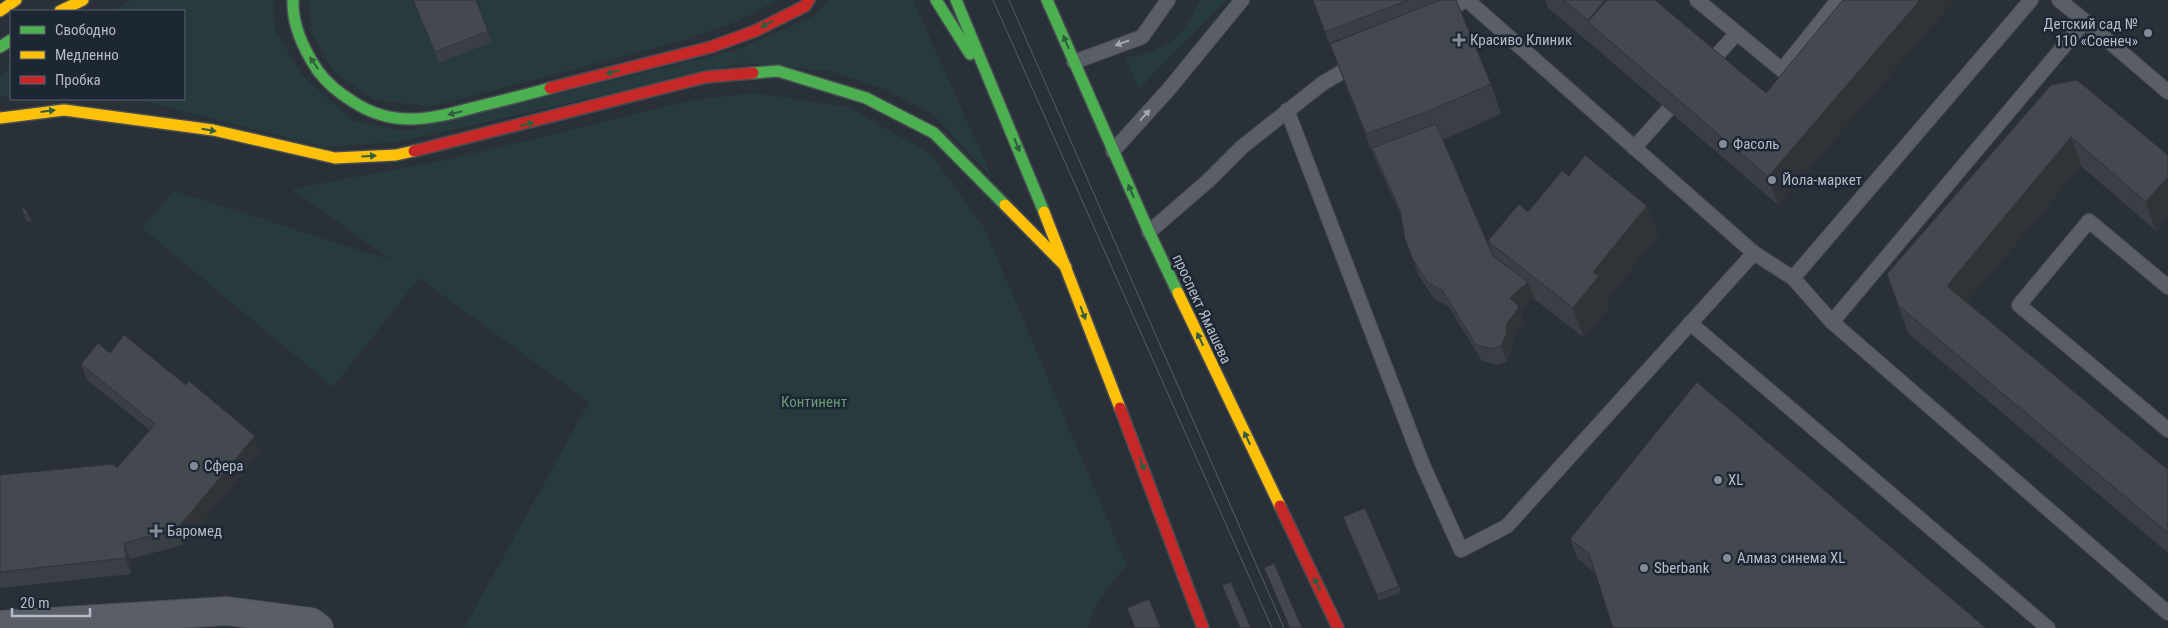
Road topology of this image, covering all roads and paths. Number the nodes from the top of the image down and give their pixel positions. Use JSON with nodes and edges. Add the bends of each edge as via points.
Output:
{"nodes":[{"id":1,"x":16,"y":0,"type":"edge"},
{"id":2,"x":83,"y":0,"type":"edge"},
{"id":3,"x":293,"y":0,"type":"edge"},
{"id":4,"x":809,"y":0,"type":"edge"},
{"id":5,"x":936,"y":0,"type":"edge"},
{"id":6,"x":956,"y":0,"type":"edge"},
{"id":7,"x":1047,"y":0,"type":"edge"},
{"id":8,"x":1054,"y":0,"type":"edge"},
{"id":9,"x":1168,"y":0,"type":"edge"},
{"id":10,"x":1242,"y":0,"type":"edge"},
{"id":11,"x":1466,"y":0,"type":"edge"},
{"id":12,"x":1697,"y":0,"type":"edge"},
{"id":13,"x":1838,"y":0,"type":"edge"},
{"id":14,"x":2031,"y":0,"type":"edge"},
{"id":15,"x":2059,"y":0,"type":"edge"},
{"id":16,"x":62,"y":10,"type":"edge"},
{"id":17,"x":0,"y":11,"type":"edge"},
{"id":18,"x":1056,"y":20,"type":"junction"},
{"id":19,"x":1432,"y":20,"type":"edge"},
{"id":20,"x":2085,"y":21,"type":"junction"},
{"id":21,"x":1737,"y":32,"type":"junction"},
{"id":22,"x":1365,"y":59,"type":"edge"},
{"id":23,"x":1074,"y":62,"type":"junction"},
{"id":24,"x":1708,"y":65,"type":"edge"},
{"id":25,"x":2168,"y":92,"type":"edge"},
{"id":26,"x":998,"y":100,"type":"junction"},
{"id":27,"x":1288,"y":110,"type":"junction"},
{"id":28,"x":1668,"y":110,"type":"edge"},
{"id":29,"x":0,"y":118,"type":"edge"},
{"id":30,"x":1634,"y":148,"type":"junction"},
{"id":31,"x":1113,"y":151,"type":"junction"},
{"id":32,"x":1149,"y":232,"type":"junction"},
{"id":33,"x":1754,"y":253,"type":"junction"},
{"id":34,"x":1066,"y":267,"type":"junction"},
{"id":35,"x":1794,"y":278,"type":"junction"},
{"id":36,"x":2168,"y":287,"type":"edge"},
{"id":37,"x":1832,"y":322,"type":"junction"},
{"id":38,"x":1690,"y":323,"type":"junction"},
{"id":39,"x":2168,"y":430,"type":"edge"},
{"id":40,"x":2168,"y":613,"type":"edge"},
{"id":41,"x":0,"y":625,"type":"edge"},
{"id":42,"x":319,"y":628,"type":"edge"},
{"id":43,"x":1203,"y":628,"type":"edge"},
{"id":44,"x":1338,"y":628,"type":"edge"},
{"id":45,"x":2048,"y":628,"type":"edge"}],
"edges":[{"from":1,"to":17,"type":"main road"},
{"from":2,"to":16,"type":"main road"},
{"from":4,"to":3,"type":"main road","one_way":true,"via":[[805,6],[755,30],[711,47],[430,119],[386,118],[361,107],[327,82],[306,51],[291,10]]},
{"from":5,"to":26,"type":"main road"},
{"from":6,"to":26,"type":"main road"},
{"from":7,"to":18,"type":"main road","name":"проспект Ямашева"},
{"from":8,"to":18,"type":"main road"},
{"from":9,"to":23,"type":"lane","one_way":true,"via":[[1142,37]]},
{"from":31,"to":10,"type":"lane","one_way":true},
{"from":11,"to":19,"type":"lane"},
{"from":11,"to":30,"type":"lane"},
{"from":12,"to":21,"type":"lane"},
{"from":13,"to":21,"type":"lane","via":[[1782,70]]},
{"from":14,"to":35,"type":"lane"},
{"from":15,"to":20,"type":"lane"},
{"from":23,"to":18,"type":"main road","name":"проспект Ямашева","one_way":true},
{"from":20,"to":25,"type":"lane"},
{"from":20,"to":37,"type":"lane"},
{"from":21,"to":24,"type":"lane"},
{"from":22,"to":27,"type":"lane","via":[[1323,83]]},
{"from":23,"to":31,"type":"main road","name":"проспект Ямашева"},
{"from":26,"to":34,"type":"main road","one_way":true},
{"from":27,"to":32,"type":"lane","via":[[1242,147]]},
{"from":27,"to":38,"type":"lane","via":[[1422,464],[1461,550],[1507,526]]},
{"from":28,"to":30,"type":"lane"},
{"from":29,"to":34,"type":"main road","one_way":true,"via":[[64,110],[213,130],[335,158],[396,155],[446,145],[706,77],[778,71],[866,98],[934,133]]},
{"from":30,"to":33,"type":"lane"},
{"from":32,"to":31,"type":"main road","name":"проспект Ямашева","one_way":true},
{"from":44,"to":32,"type":"main road","name":"проспект Ямашева","one_way":true},
{"from":33,"to":35,"type":"lane"},
{"from":33,"to":38,"type":"lane"},
{"from":34,"to":43,"type":"main road","one_way":true},
{"from":35,"to":37,"type":"lane"},
{"from":36,"to":39,"type":"lane","via":[[2089,221],[2019,305]]},
{"from":37,"to":40,"type":"lane"},
{"from":38,"to":45,"type":"lane"},
{"from":41,"to":42,"type":"street","via":[[227,611],[311,622]]}]}
